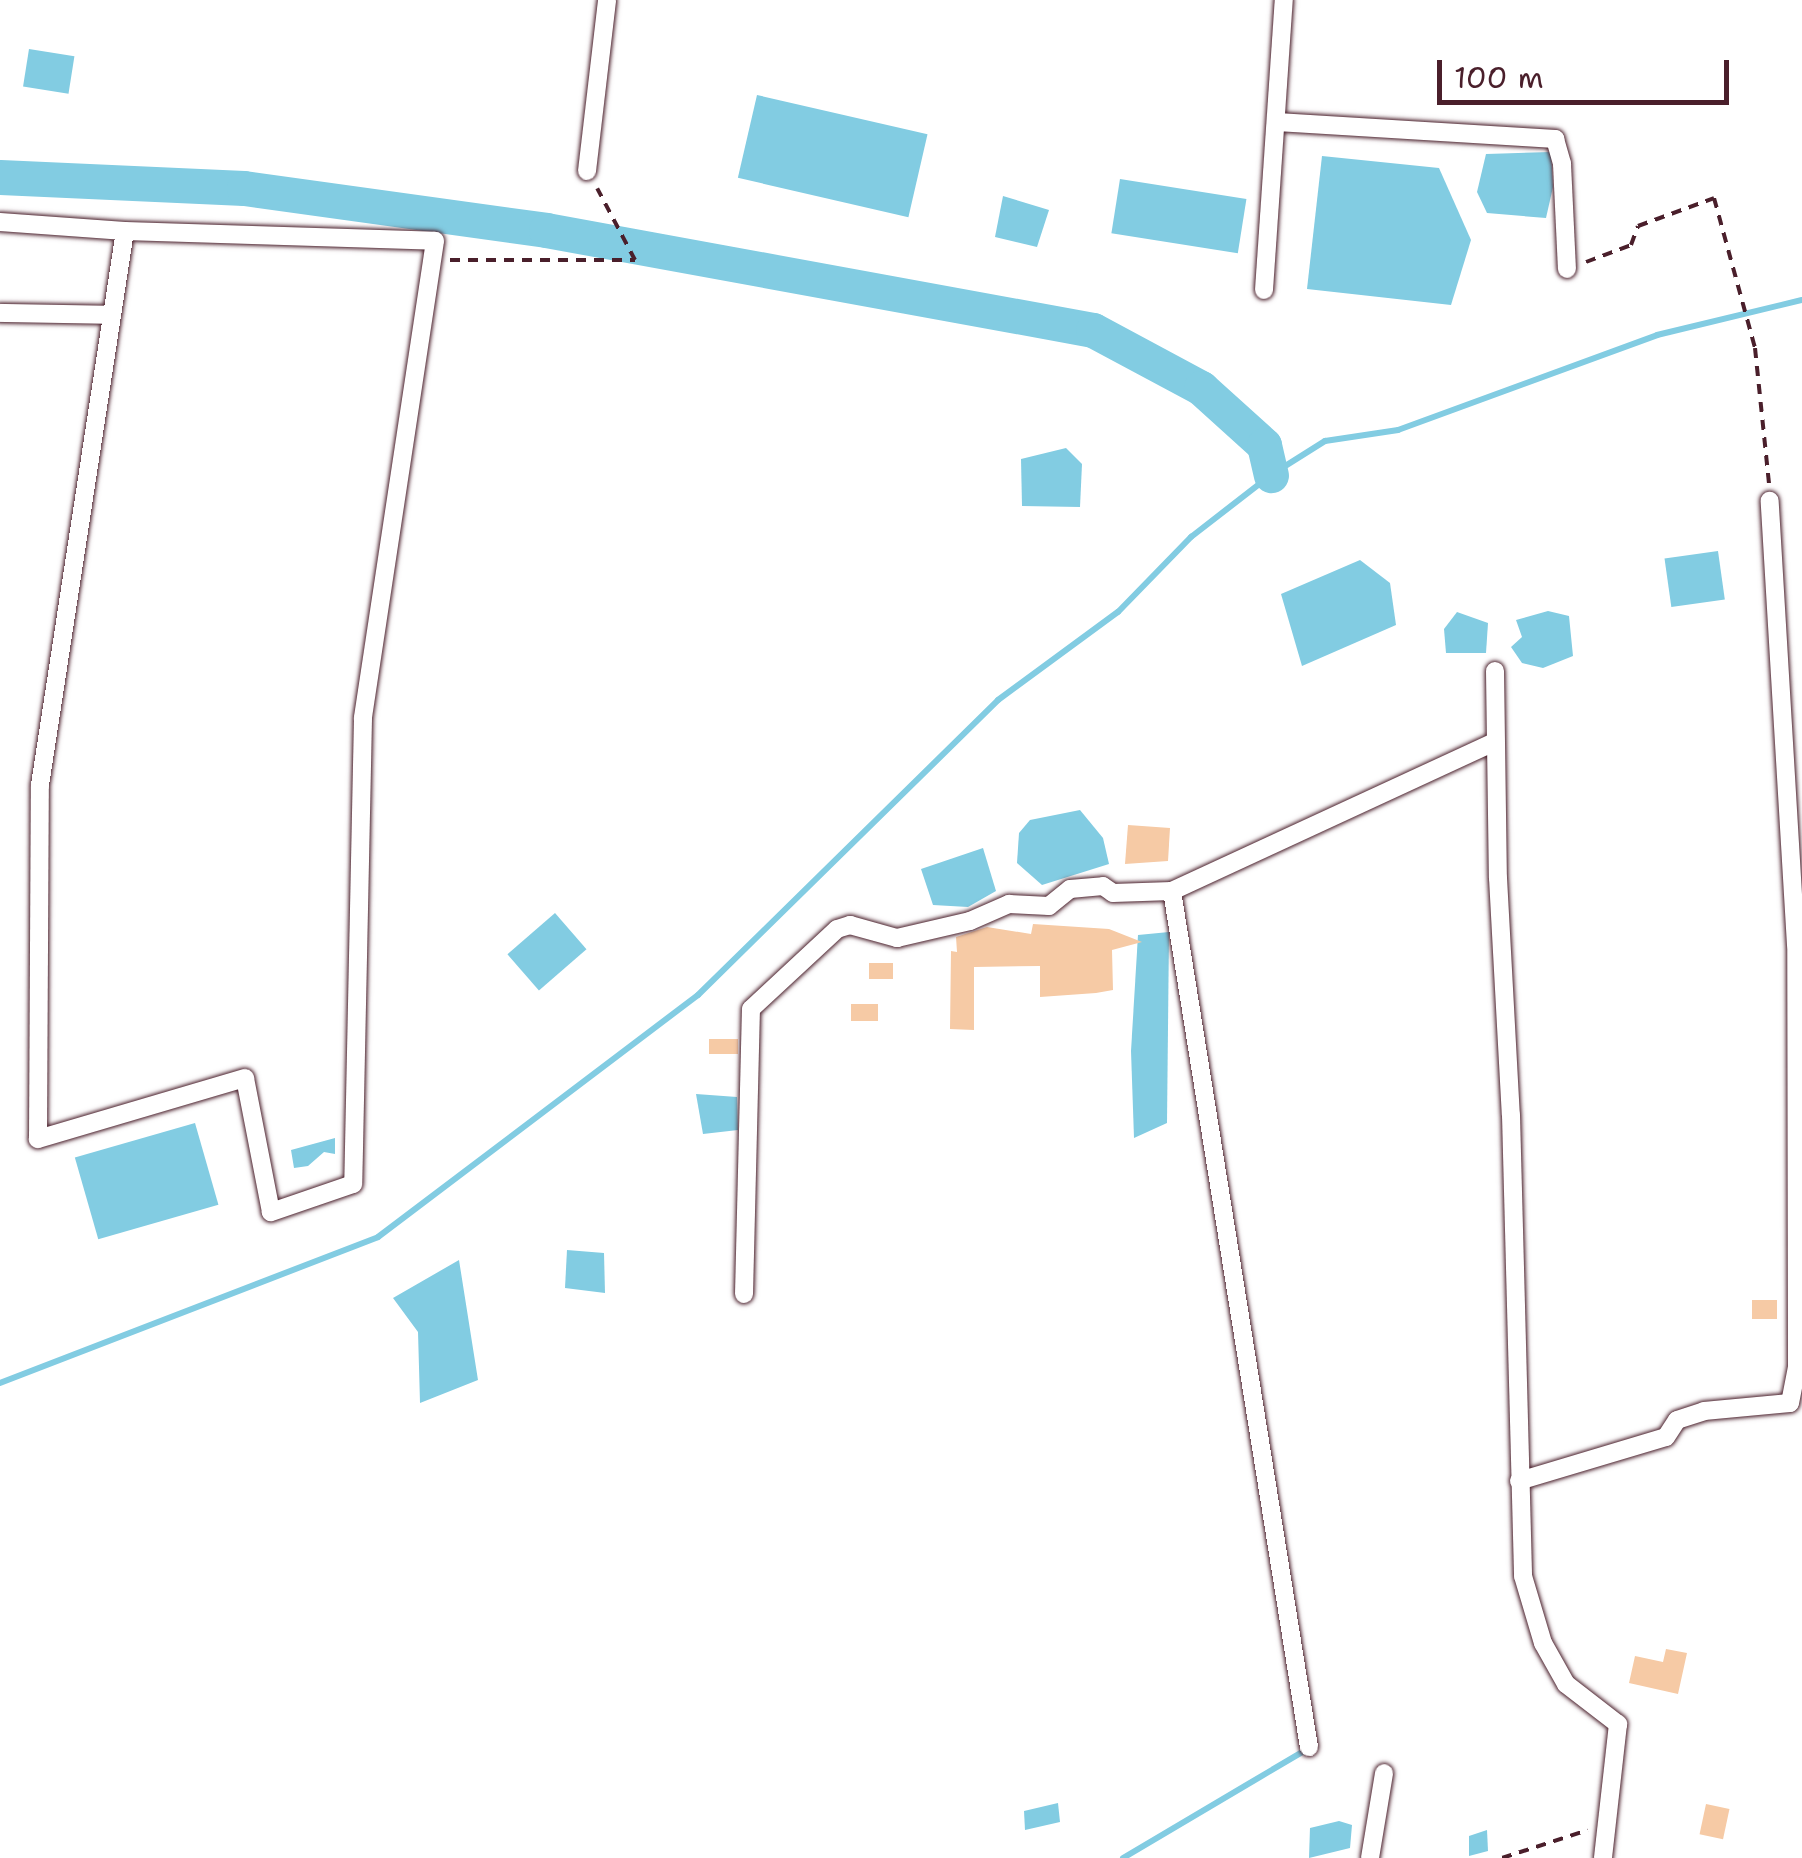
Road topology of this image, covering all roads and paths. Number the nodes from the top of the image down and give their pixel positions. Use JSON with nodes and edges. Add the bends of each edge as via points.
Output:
{"nodes":[{"id":1,"x":607,"y":0,"type":"edge"},
{"id":2,"x":1284,"y":0,"type":"edge"},
{"id":3,"x":1277,"y":122,"type":"junction"},
{"id":4,"x":588,"y":171,"type":"joint"},
{"id":5,"x":0,"y":222,"type":"edge"},
{"id":6,"x":125,"y":231,"type":"junction"},
{"id":7,"x":432,"y":260,"type":"junction"},
{"id":8,"x":1568,"y":269,"type":"joint"},
{"id":9,"x":1264,"y":290,"type":"dead end"},
{"id":10,"x":0,"y":314,"type":"edge"},
{"id":11,"x":112,"y":315,"type":"junction"},
{"id":12,"x":1770,"y":500,"type":"joint"},
{"id":13,"x":1495,"y":672,"type":"dead end"},
{"id":14,"x":1495,"y":742,"type":"junction"},
{"id":15,"x":1172,"y":891,"type":"junction"},
{"id":16,"x":744,"y":1294,"type":"dead end"},
{"id":17,"x":1800,"y":1366,"type":"edge"},
{"id":18,"x":1519,"y":1481,"type":"junction"},
{"id":19,"x":1309,"y":1747,"type":"dead end"},
{"id":20,"x":1384,"y":1773,"type":"dead end"},
{"id":21,"x":1608,"y":1824,"type":"junction"},
{"id":22,"x":1370,"y":1858,"type":"edge"},
{"id":23,"x":1502,"y":1858,"type":"edge"},
{"id":24,"x":1603,"y":1858,"type":"edge"}],
"edges":[{"from":1,"to":4,"type":"street"},
{"from":2,"to":3,"type":"street"},
{"from":3,"to":8,"type":"street","via":[[1555,139]]},
{"from":3,"to":9,"type":"street"},
{"from":4,"to":7,"type":"path","via":[[634,260]]},
{"from":5,"to":6,"type":"street"},
{"from":6,"to":7,"type":"street","via":[[435,241]]},
{"from":6,"to":11,"type":"street"},
{"from":7,"to":11,"type":"street","via":[[362,718],[352,1184],[271,1212],[244,1078],[38,1139],[40,785]]},
{"from":8,"to":12,"type":"path","via":[[1631,245],[1638,226],[1714,198],[1755,348]]},
{"from":10,"to":11,"type":"street"},
{"from":12,"to":17,"type":"street","via":[[1796,945]]},
{"from":13,"to":14,"type":"street"},
{"from":14,"to":15,"type":"street"},
{"from":14,"to":18,"type":"street"},
{"from":15,"to":16,"type":"street","via":[[1070,890],[1049,906],[1009,904],[897,938],[850,925],[762,995],[749,1024]]},
{"from":15,"to":19,"type":"street"},
{"from":17,"to":18,"type":"street","via":[[1790,1404],[1704,1412],[1677,1420],[1666,1438]]},
{"from":18,"to":21,"type":"street","via":[[1523,1576],[1543,1643],[1566,1684],[1618,1724]]},
{"from":20,"to":22,"type":"street"},
{"from":21,"to":23,"type":"path"},
{"from":21,"to":24,"type":"street"}]}
